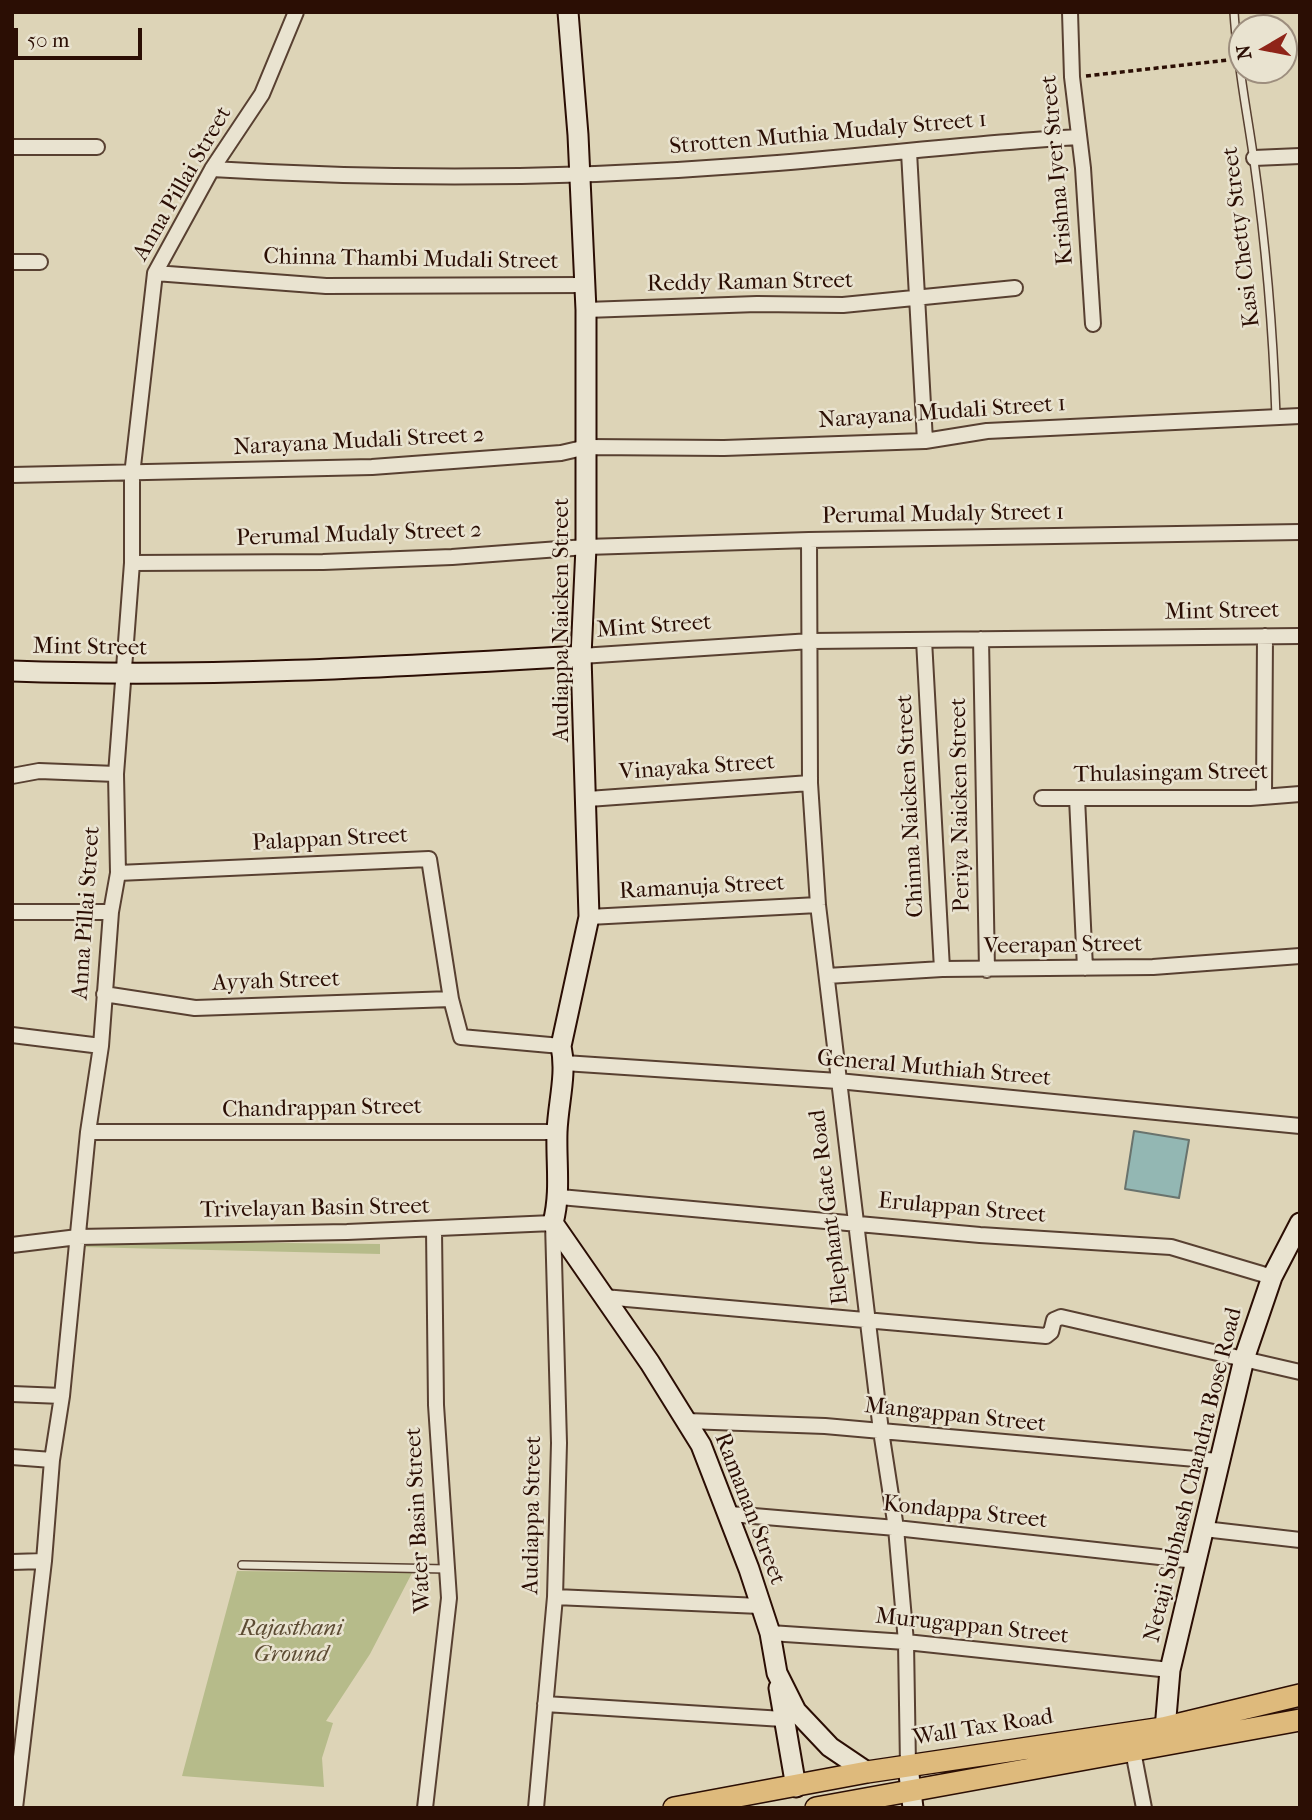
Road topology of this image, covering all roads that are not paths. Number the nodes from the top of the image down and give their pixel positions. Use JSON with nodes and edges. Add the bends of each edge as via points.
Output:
{"nodes":[{"id":1,"x":296,"y":12,"type":"edge"},
{"id":2,"x":568,"y":12,"type":"edge"},
{"id":3,"x":1070,"y":12,"type":"edge"},
{"id":4,"x":1234,"y":12,"type":"edge"},
{"id":5,"x":1079,"y":137,"type":"junction"},
{"id":6,"x":12,"y":147,"type":"edge"},
{"id":7,"x":97,"y":147,"type":"dead end"},
{"id":8,"x":909,"y":152,"type":"junction"},
{"id":9,"x":1300,"y":156,"type":"edge"},
{"id":10,"x":1254,"y":159,"type":"junction"},
{"id":11,"x":212,"y":169,"type":"junction"},
{"id":12,"x":581,"y":174,"type":"junction"},
{"id":13,"x":12,"y":262,"type":"edge"},
{"id":14,"x":40,"y":262,"type":"dead end"},
{"id":15,"x":155,"y":273,"type":"junction"},
{"id":16,"x":583,"y":285,"type":"junction"},
{"id":17,"x":1014,"y":288,"type":"dead end"},
{"id":18,"x":915,"y":297,"type":"junction"},
{"id":19,"x":586,"y":310,"type":"junction"},
{"id":20,"x":1093,"y":324,"type":"dead end"},
{"id":21,"x":1276,"y":416,"type":"junction"},
{"id":22,"x":1300,"y":416,"type":"edge"},
{"id":23,"x":925,"y":441,"type":"junction"},
{"id":24,"x":587,"y":447,"type":"junction"},
{"id":25,"x":12,"y":475,"type":"edge"},
{"id":26,"x":132,"y":475,"type":"junction"},
{"id":27,"x":1300,"y":532,"type":"edge"},
{"id":28,"x":809,"y":540,"type":"junction"},
{"id":29,"x":586,"y":547,"type":"junction"},
{"id":30,"x":132,"y":563,"type":"junction"},
{"id":31,"x":1265,"y":636,"type":"junction"},
{"id":32,"x":1300,"y":636,"type":"edge"},
{"id":33,"x":981,"y":639,"type":"junction"},
{"id":34,"x":925,"y":640,"type":"junction"},
{"id":35,"x":811,"y":641,"type":"junction"},
{"id":36,"x":581,"y":656,"type":"junction"},
{"id":37,"x":12,"y":671,"type":"edge"},
{"id":38,"x":125,"y":675,"type":"junction"},
{"id":39,"x":116,"y":774,"type":"junction"},
{"id":40,"x":12,"y":776,"type":"edge"},
{"id":41,"x":810,"y":783,"type":"junction"},
{"id":42,"x":1300,"y":794,"type":"edge"},
{"id":43,"x":1264,"y":796,"type":"junction"},
{"id":44,"x":1077,"y":798,"type":"junction"},
{"id":45,"x":587,"y":799,"type":"junction"},
{"id":46,"x":1042,"y":799,"type":"dead end"},
{"id":47,"x":118,"y":873,"type":"junction"},
{"id":48,"x":818,"y":905,"type":"junction"},
{"id":49,"x":12,"y":912,"type":"edge"},
{"id":50,"x":111,"y":912,"type":"junction"},
{"id":51,"x":589,"y":917,"type":"junction"},
{"id":52,"x":1300,"y":956,"type":"edge"},
{"id":53,"x":1085,"y":968,"type":"junction"},
{"id":54,"x":942,"y":969,"type":"junction"},
{"id":55,"x":987,"y":970,"type":"junction"},
{"id":56,"x":827,"y":976,"type":"junction"},
{"id":57,"x":104,"y":994,"type":"junction"},
{"id":58,"x":451,"y":999,"type":"junction"},
{"id":59,"x":12,"y":1035,"type":"edge"},
{"id":60,"x":101,"y":1046,"type":"junction"},
{"id":61,"x":562,"y":1055,"type":"junction"},
{"id":62,"x":838,"y":1081,"type":"junction"},
{"id":63,"x":1300,"y":1126,"type":"edge"},
{"id":64,"x":88,"y":1132,"type":"junction"},
{"id":65,"x":557,"y":1132,"type":"junction"},
{"id":66,"x":560,"y":1196,"type":"junction"},
{"id":67,"x":554,"y":1223,"type":"junction"},
{"id":68,"x":857,"y":1223,"type":"junction"},
{"id":69,"x":1300,"y":1223,"type":"edge"},
{"id":70,"x":434,"y":1229,"type":"junction"},
{"id":71,"x":78,"y":1237,"type":"junction"},
{"id":72,"x":12,"y":1245,"type":"edge"},
{"id":73,"x":1272,"y":1277,"type":"junction"},
{"id":74,"x":604,"y":1297,"type":"junction"},
{"id":75,"x":867,"y":1319,"type":"junction"},
{"id":76,"x":1244,"y":1359,"type":"junction"},
{"id":77,"x":1300,"y":1372,"type":"edge"},
{"id":78,"x":12,"y":1394,"type":"edge"},
{"id":79,"x":62,"y":1395,"type":"junction"},
{"id":80,"x":687,"y":1420,"type":"junction"},
{"id":81,"x":881,"y":1431,"type":"junction"},
{"id":82,"x":12,"y":1457,"type":"edge"},
{"id":83,"x":52,"y":1461,"type":"junction"},
{"id":84,"x":1218,"y":1461,"type":"junction"},
{"id":85,"x":730,"y":1514,"type":"junction"},
{"id":86,"x":896,"y":1528,"type":"junction"},
{"id":87,"x":1203,"y":1529,"type":"junction"},
{"id":88,"x":1300,"y":1539,"type":"edge"},
{"id":89,"x":1196,"y":1561,"type":"junction"},
{"id":90,"x":12,"y":1562,"type":"edge"},
{"id":91,"x":44,"y":1562,"type":"junction"},
{"id":92,"x":242,"y":1565,"type":"dead end"},
{"id":93,"x":447,"y":1569,"type":"junction"},
{"id":94,"x":555,"y":1597,"type":"junction"},
{"id":95,"x":760,"y":1606,"type":"junction"},
{"id":96,"x":770,"y":1633,"type":"junction"},
{"id":97,"x":906,"y":1642,"type":"junction"},
{"id":98,"x":1170,"y":1670,"type":"junction"},
{"id":99,"x":777,"y":1673,"type":"junction"},
{"id":100,"x":1300,"y":1695,"type":"edge"},
{"id":101,"x":545,"y":1704,"type":"junction"},
{"id":102,"x":783,"y":1719,"type":"junction"},
{"id":103,"x":1300,"y":1720,"type":"edge"},
{"id":104,"x":1164,"y":1737,"type":"junction"},
{"id":105,"x":17,"y":1741,"type":"edge"},
{"id":106,"x":1133,"y":1751,"type":"junction"},
{"id":107,"x":908,"y":1766,"type":"junction"},
{"id":108,"x":867,"y":1772,"type":"junction"},
{"id":109,"x":796,"y":1787,"type":"junction"},
{"id":110,"x":912,"y":1799,"type":"edge"},
{"id":111,"x":15,"y":1808,"type":"edge"},
{"id":112,"x":425,"y":1808,"type":"edge"},
{"id":113,"x":536,"y":1808,"type":"edge"},
{"id":114,"x":674,"y":1808,"type":"edge"},
{"id":115,"x":816,"y":1808,"type":"edge"},
{"id":116,"x":1144,"y":1808,"type":"edge"}],
"edges":[{"from":1,"to":11,"type":"street","name":"Anna Pillai Street","via":[[262,94]]},
{"from":2,"to":12,"type":"street","name":"Audiappa Naicken Street"},
{"from":3,"to":5,"type":"street","name":"Krishna Iyer Street"},
{"from":4,"to":10,"type":"lane","name":"Kasi Chetty Street"},
{"from":5,"to":8,"type":"street","name":"Strotten Muthia Mudaly Street 1"},
{"from":5,"to":20,"type":"street","name":"Krishna Iyer Street"},
{"from":6,"to":7,"type":"street"},
{"from":8,"to":12,"type":"street","name":"Strotten Muthia Mudaly Street 1"},
{"from":8,"to":18,"type":"street"},
{"from":9,"to":10,"type":"street"},
{"from":10,"to":21,"type":"lane","name":"Kasi Chetty Street","via":[[1272,302]]},
{"from":11,"to":12,"type":"street","name":"Strotten Muthia Mudaly Street 1","via":[[315,176]]},
{"from":11,"to":15,"type":"street","name":"Anna Pillai Street"},
{"from":12,"to":16,"type":"street","name":"Audiappa Naicken Street"},
{"from":13,"to":14,"type":"street"},
{"from":15,"to":16,"type":"street","name":"Chinna Thambi Mudali Street","via":[[326,286]]},
{"from":15,"to":26,"type":"street","name":"Anna Pillai Street"},
{"from":16,"to":19,"type":"street","name":"Audiappa Naicken Street"},
{"from":17,"to":18,"type":"street","name":"Reddy Raman Street"},
{"from":18,"to":19,"type":"street","name":"Reddy Raman Street","via":[[843,305]]},
{"from":18,"to":23,"type":"street"},
{"from":19,"to":24,"type":"street","name":"Audiappa Naicken Street"},
{"from":21,"to":22,"type":"street","name":"Narayana Mudali Street 1"},
{"from":21,"to":23,"type":"street","name":"Narayana Mudali Street 1","via":[[987,431]]},
{"from":23,"to":24,"type":"street","name":"Narayana Mudali Street 1"},
{"from":24,"to":26,"type":"street","name":"Narayana Mudali Street 2","via":[[561,453],[372,467]]},
{"from":24,"to":29,"type":"street","name":"Audiappa Naicken Street"},
{"from":25,"to":26,"type":"street","name":"Narayana Mudali Street 2"},
{"from":26,"to":30,"type":"street","name":"Anna Pillai Street"},
{"from":27,"to":28,"type":"street","name":"Perumal Mudaly Street 1"},
{"from":28,"to":29,"type":"street","name":"Perumal Mudaly Street 1"},
{"from":28,"to":35,"type":"street","name":"Elephant Gate Road"},
{"from":29,"to":30,"type":"street","name":"Perumal Mudaly Street 2","via":[[336,561]]},
{"from":29,"to":36,"type":"street","name":"Audiappa Naicken Street"},
{"from":30,"to":38,"type":"street","name":"Anna Pillai Street"},
{"from":31,"to":32,"type":"street","name":"Mint Street"},
{"from":31,"to":33,"type":"street","name":"Mint Street"},
{"from":31,"to":43,"type":"street"},
{"from":33,"to":34,"type":"street","name":"Mint Street"},
{"from":33,"to":55,"type":"street","name":"Periya Naicken Street"},
{"from":34,"to":35,"type":"street","name":"Mint Street"},
{"from":34,"to":54,"type":"street","name":"Chinna Naicken Street"},
{"from":35,"to":36,"type":"street","name":"Mint Street"},
{"from":35,"to":41,"type":"street","name":"Elephant Gate Road"},
{"from":36,"to":38,"type":"street","name":"Mint Street","via":[[348,670]]},
{"from":36,"to":45,"type":"street","name":"Audiappa Naicken Street"},
{"from":37,"to":38,"type":"street","name":"Mint Street"},
{"from":38,"to":39,"type":"street","name":"Anna Pillai Street"},
{"from":39,"to":40,"type":"street","via":[[39,771]]},
{"from":39,"to":47,"type":"street","name":"Anna Pillai Street"},
{"from":41,"to":45,"type":"street","name":"Vinayaka Street"},
{"from":41,"to":48,"type":"street","name":"Elephant Gate Road"},
{"from":42,"to":43,"type":"street","name":"Thulasingam Street"},
{"from":43,"to":44,"type":"street","name":"Thulasingam Street"},
{"from":44,"to":46,"type":"street","name":"Thulasingam Street"},
{"from":44,"to":53,"type":"street"},
{"from":45,"to":51,"type":"street","name":"Audiappa Naicken Street"},
{"from":47,"to":50,"type":"street","name":"Anna Pillai Street"},
{"from":47,"to":58,"type":"street","name":"Palappan Street","via":[[429,859]]},
{"from":48,"to":51,"type":"street","name":"Ramanuja Street"},
{"from":48,"to":56,"type":"street","name":"Elephant Gate Road"},
{"from":49,"to":50,"type":"street"},
{"from":50,"to":57,"type":"street","name":"Anna Pillai Street"},
{"from":51,"to":61,"type":"street","name":"Audiappa Naicken Street"},
{"from":52,"to":53,"type":"street","name":"Veerapan Street"},
{"from":53,"to":55,"type":"street","name":"Veerapan Street"},
{"from":54,"to":55,"type":"street","name":"Veerapan Street"},
{"from":54,"to":56,"type":"street","name":"Veerapan Street"},
{"from":56,"to":62,"type":"street","name":"Elephant Gate Road"},
{"from":57,"to":58,"type":"street","name":"Ayyah Street","via":[[195,1007]]},
{"from":57,"to":60,"type":"street","name":"Anna Pillai Street"},
{"from":58,"to":61,"type":"street","name":"Palappan Street","via":[[465,1040]]},
{"from":59,"to":60,"type":"street"},
{"from":60,"to":64,"type":"street","name":"Anna Pillai Street"},
{"from":61,"to":62,"type":"street","name":"General Muthiah Street"},
{"from":61,"to":65,"type":"street","name":"Audiappa Naicken Street"},
{"from":62,"to":63,"type":"street","name":"General Muthiah Street"},
{"from":62,"to":68,"type":"street","name":"Elephant Gate Road"},
{"from":64,"to":65,"type":"street","name":"Chandrappan Street"},
{"from":64,"to":71,"type":"street","name":"Anna Pillai Street"},
{"from":65,"to":66,"type":"street","name":"Audiappa Naicken Street"},
{"from":66,"to":67,"type":"street","name":"Audiappa Naicken Street"},
{"from":66,"to":68,"type":"street","name":"Erulappan Street"},
{"from":67,"to":70,"type":"street","name":"Trivelayan Basin Street"},
{"from":67,"to":74,"type":"street","name":"Ramanan Street"},
{"from":67,"to":94,"type":"street","name":"Audiappa Street","via":[[559,1443]]},
{"from":68,"to":73,"type":"street","name":"Erulappan Street","via":[[1171,1247]]},
{"from":68,"to":75,"type":"street","name":"Elephant Gate Road"},
{"from":69,"to":73,"type":"street","name":"Netaji Subhash Chandra Bose Road"},
{"from":70,"to":71,"type":"street","name":"Trivelayan Basin Street"},
{"from":70,"to":93,"type":"street","name":"Water Basin Street","via":[[436,1405]]},
{"from":71,"to":72,"type":"street","name":"Trivelayan Basin Street"},
{"from":71,"to":79,"type":"street","name":"Anna Pillai Street"},
{"from":73,"to":76,"type":"street","name":"Netaji Subhash Chandra Bose Road"},
{"from":74,"to":75,"type":"street"},
{"from":74,"to":80,"type":"street","name":"Ramanan Street"},
{"from":75,"to":76,"type":"street","via":[[1046,1336],[1054,1320],[1061,1317]]},
{"from":75,"to":81,"type":"street","name":"Elephant Gate Road"},
{"from":76,"to":77,"type":"street"},
{"from":76,"to":84,"type":"street","name":"Netaji Subhash Chandra Bose Road"},
{"from":78,"to":79,"type":"street"},
{"from":79,"to":83,"type":"street","name":"Anna Pillai Street"},
{"from":80,"to":81,"type":"street","name":"Mangappan Street"},
{"from":80,"to":85,"type":"street","name":"Ramanan Street"},
{"from":81,"to":84,"type":"street","name":"Mangappan Street"},
{"from":81,"to":86,"type":"street","name":"Elephant Gate Road"},
{"from":82,"to":83,"type":"street"},
{"from":83,"to":91,"type":"street","name":"Anna Pillai Street"},
{"from":84,"to":87,"type":"street","name":"Netaji Subhash Chandra Bose Road"},
{"from":85,"to":86,"type":"street","name":"Kondappa Street"},
{"from":85,"to":95,"type":"street","name":"Ramanan Street"},
{"from":86,"to":89,"type":"street","name":"Kondappa Street"},
{"from":86,"to":97,"type":"street","name":"Elephant Gate Road"},
{"from":87,"to":88,"type":"street"},
{"from":87,"to":89,"type":"street","name":"Netaji Subhash Chandra Bose Road"},
{"from":89,"to":98,"type":"street","name":"Netaji Subhash Chandra Bose Road"},
{"from":90,"to":91,"type":"street"},
{"from":91,"to":105,"type":"street","name":"Anna Pillai Street"},
{"from":92,"to":93,"type":"lane"},
{"from":93,"to":112,"type":"street","name":"Water Basin Street","via":[[446,1637]]},
{"from":94,"to":95,"type":"street"},
{"from":94,"to":101,"type":"street","name":"Audiappa Street"},
{"from":95,"to":96,"type":"street","name":"Ramanan Street"},
{"from":96,"to":97,"type":"street","name":"Murugappan Street"},
{"from":96,"to":99,"type":"street","name":"Ramanan Street"},
{"from":97,"to":98,"type":"street","name":"Murugappan Street"},
{"from":97,"to":107,"type":"street","name":"Elephant Gate Road"},
{"from":98,"to":104,"type":"street","name":"Netaji Subhash Chandra Bose Road"},
{"from":99,"to":102,"type":"street"},
{"from":99,"to":108,"type":"street","name":"Ramanan Street","via":[[811,1730]]},
{"from":100,"to":104,"type":"main road","name":"Wall Tax Road"},
{"from":101,"to":102,"type":"street"},
{"from":101,"to":113,"type":"street","name":"Audiappa Street"},
{"from":102,"to":109,"type":"street"},
{"from":103,"to":104,"type":"main road","name":"Wall Tax Road"},
{"from":104,"to":106,"type":"main road","name":"Wall Tax Road"},
{"from":104,"to":107,"type":"main road","name":"Wall Tax Road"},
{"from":105,"to":111,"type":"street","name":"Anna Pillai Street"},
{"from":106,"to":110,"type":"main road","name":"Wall Tax Road"},
{"from":106,"to":116,"type":"street"},
{"from":107,"to":108,"type":"main road","name":"Wall Tax Road"},
{"from":107,"to":110,"type":"street"},
{"from":108,"to":109,"type":"main road","name":"Wall Tax Road"},
{"from":109,"to":114,"type":"main road","name":"Wall Tax Road"},
{"from":110,"to":115,"type":"main road","name":"Wall Tax Road"}]}
